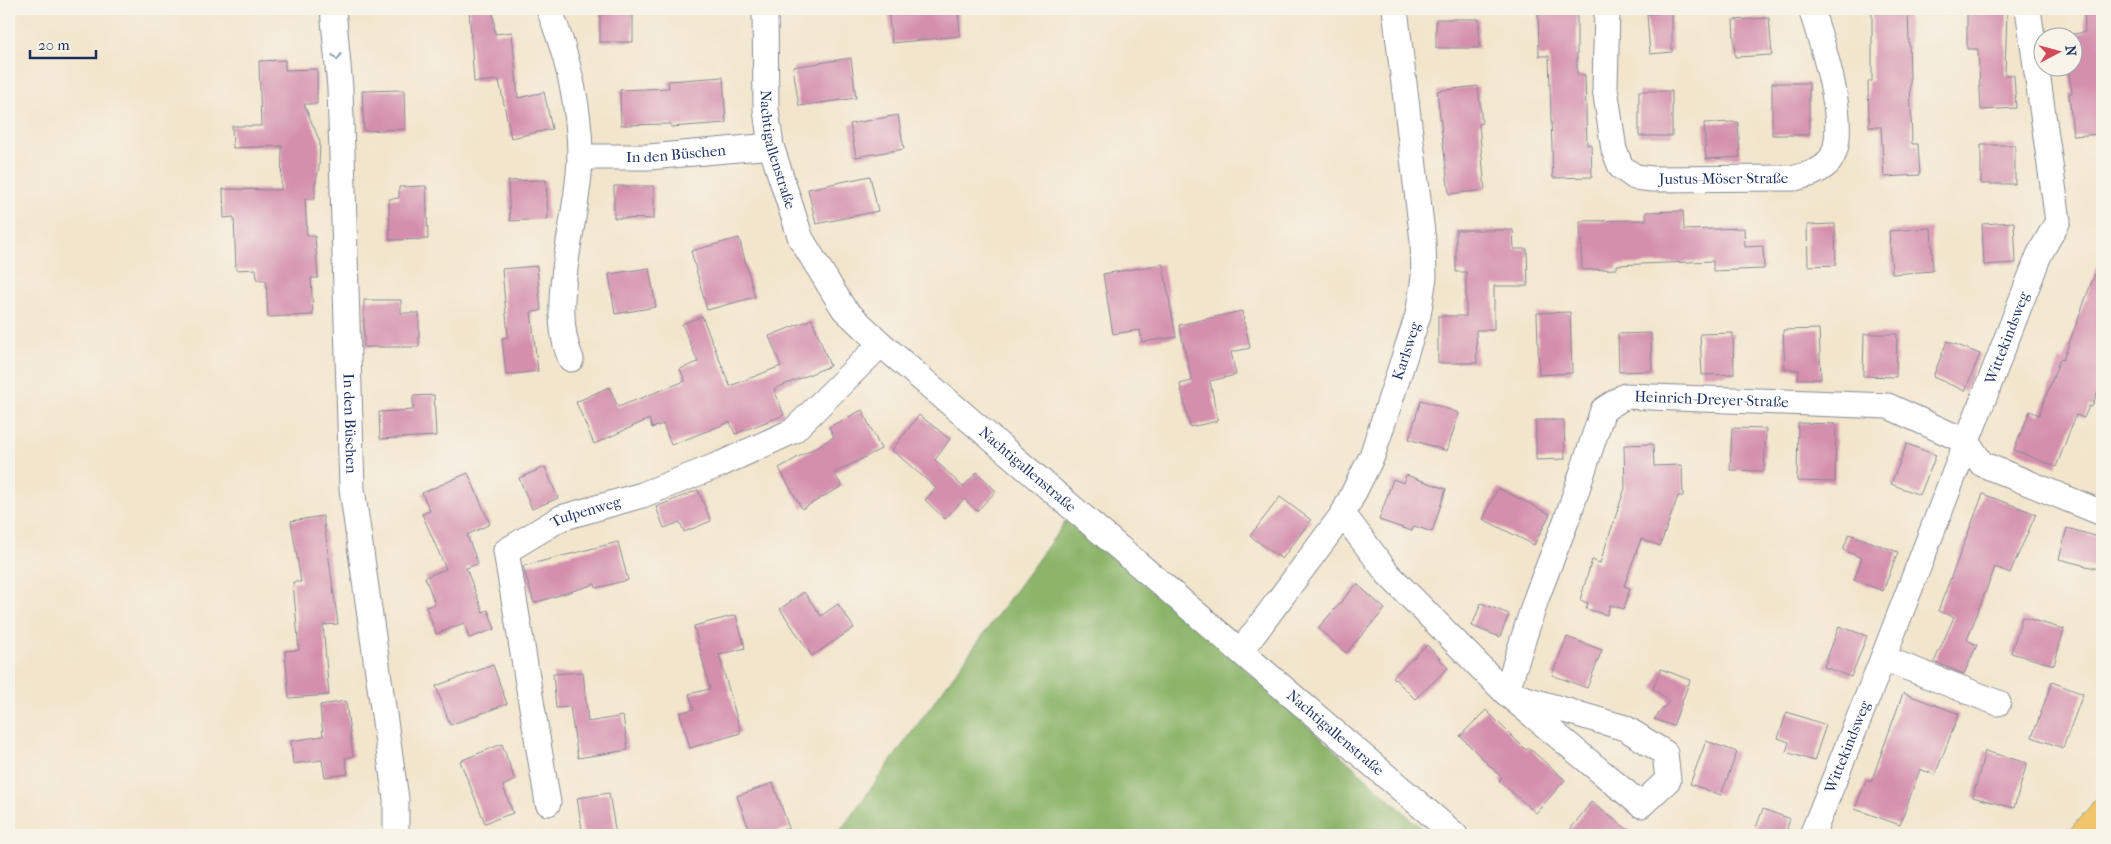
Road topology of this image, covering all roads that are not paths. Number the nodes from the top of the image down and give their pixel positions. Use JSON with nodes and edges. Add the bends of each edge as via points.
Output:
{"nodes":[{"id":1,"x":333,"y":9,"type":"edge"},
{"id":2,"x":549,"y":9,"type":"edge"},
{"id":3,"x":765,"y":9,"type":"edge"},
{"id":4,"x":1395,"y":9,"type":"edge"},
{"id":5,"x":1607,"y":9,"type":"edge"},
{"id":6,"x":1811,"y":9,"type":"edge"},
{"id":7,"x":2028,"y":9,"type":"edge"},
{"id":8,"x":772,"y":146,"type":"junction"},
{"id":9,"x":580,"y":157,"type":"junction"},
{"id":10,"x":881,"y":344,"type":"junction"},
{"id":11,"x":571,"y":359,"type":"dead end"},
{"id":12,"x":1967,"y":442,"type":"junction"},
{"id":13,"x":2102,"y":513,"type":"edge"},
{"id":14,"x":1343,"y":514,"type":"junction"},
{"id":15,"x":1240,"y":651,"type":"junction"},
{"id":16,"x":1884,"y":658,"type":"junction"},
{"id":17,"x":1506,"y":693,"type":"junction"},
{"id":18,"x":1998,"y":704,"type":"dead end"},
{"id":19,"x":548,"y":803,"type":"dead end"},
{"id":20,"x":2102,"y":813,"type":"edge"},
{"id":21,"x":396,"y":835,"type":"edge"},
{"id":22,"x":1455,"y":835,"type":"edge"},
{"id":23,"x":1812,"y":835,"type":"edge"},
{"id":24,"x":2082,"y":835,"type":"edge"}],
"edges":[{"from":1,"to":21,"type":"street","name":"In den Büschen","one_way":true,"via":[[340,88],[352,489],[396,799]]},
{"from":2,"to":9,"type":"street","via":[[577,110]]},
{"from":3,"to":8,"type":"street","name":"Nachtigallenstraße","via":[[764,77]]},
{"from":4,"to":14,"type":"street","name":"Karlsweg","via":[[1423,241],[1424,277],[1418,315],[1372,456]]},
{"from":5,"to":6,"type":"street","name":"Justus-Möser-Straße","via":[[1606,88],[1614,150],[1621,167],[1635,177],[1652,179],[1795,178],[1814,173],[1829,162],[1837,144],[1839,124],[1822,40]]},
{"from":7,"to":12,"type":"street","name":"Wittekindsweg","via":[[2058,221],[2039,255]]},
{"from":8,"to":9,"type":"street","name":"In den Büschen","via":[[648,157]]},
{"from":8,"to":10,"type":"street","name":"Nachtigallenstraße","via":[[801,239],[844,309]]},
{"from":9,"to":11,"type":"street","via":[[562,295],[565,346]]},
{"from":10,"to":15,"type":"street","name":"Nachtigallenstraße"},
{"from":10,"to":19,"type":"street","name":"Tulpenweg","via":[[792,431],[642,495],[561,518],[506,550]]},
{"from":12,"to":13,"type":"street","via":[[1982,464]]},
{"from":12,"to":16,"type":"street","name":"Wittekindsweg"},
{"from":12,"to":17,"type":"street","name":"Heinrich-Dreyer-Straße","via":[[1888,406],[1625,396],[1603,410]]},
{"from":14,"to":15,"type":"street","name":"Karlsweg"},
{"from":14,"to":17,"type":"street","via":[[1388,574]]},
{"from":15,"to":22,"type":"street","name":"Nachtigallenstraße"},
{"from":16,"to":18,"type":"street"},
{"from":16,"to":23,"type":"street","name":"Wittekindsweg"},
{"from":17,"to":17,"type":"street","via":[[1641,805],[1668,780],[1665,754],[1625,728]]},
{"from":20,"to":24,"type":"main road"}]}
